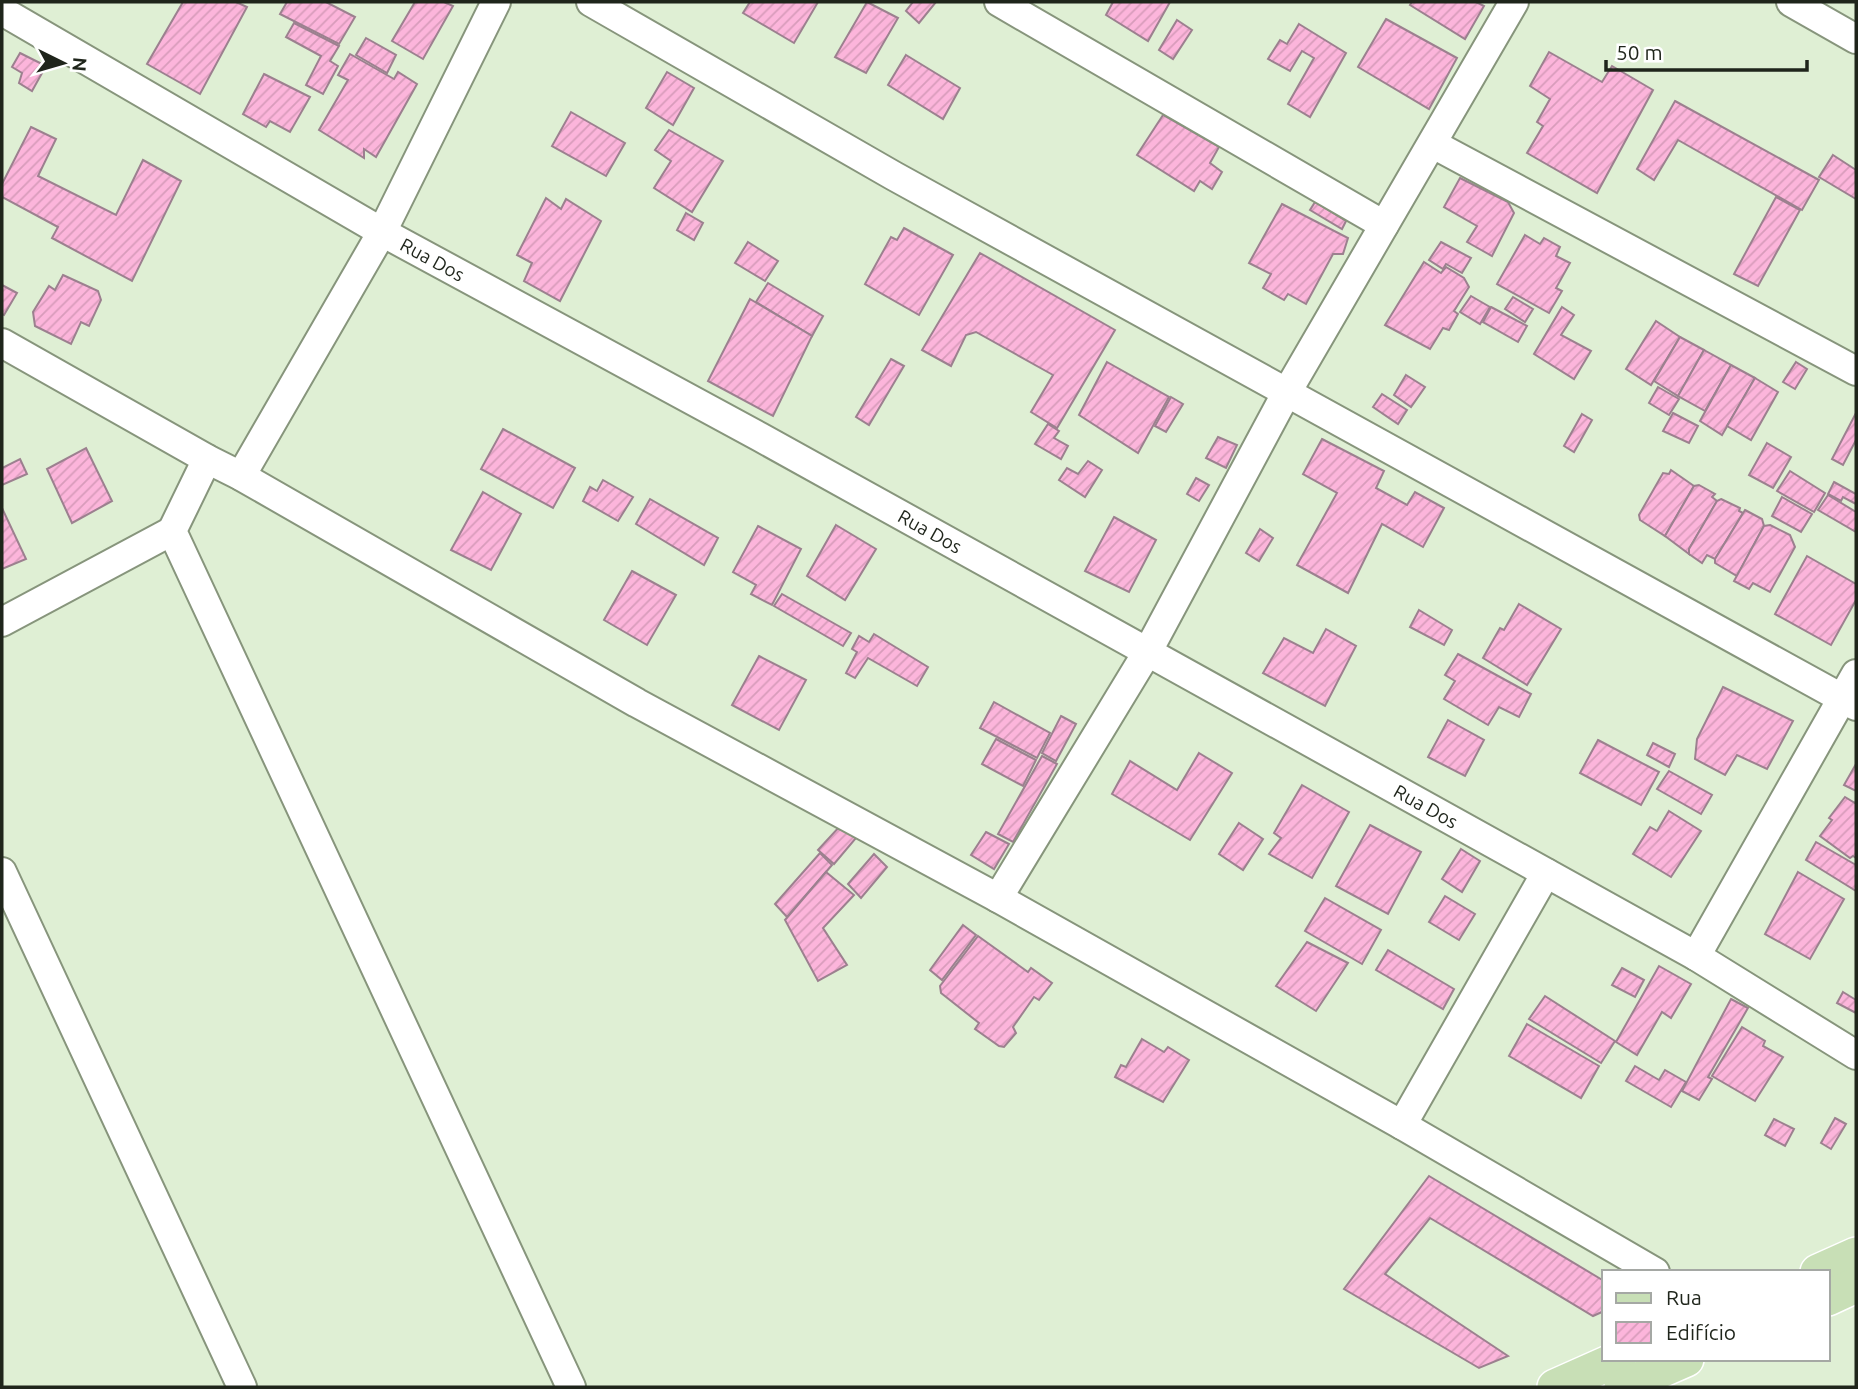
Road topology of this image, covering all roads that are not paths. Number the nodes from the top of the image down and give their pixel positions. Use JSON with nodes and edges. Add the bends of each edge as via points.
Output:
{"nodes":[{"id":1,"x":496,"y":2,"type":"edge"},
{"id":2,"x":591,"y":2,"type":"edge"},
{"id":3,"x":999,"y":2,"type":"edge"},
{"id":4,"x":1514,"y":2,"type":"edge"},
{"id":5,"x":1791,"y":2,"type":"edge"},
{"id":6,"x":2,"y":11,"type":"edge"},
{"id":7,"x":1856,"y":39,"type":"edge"},
{"id":8,"x":1433,"y":144,"type":"junction"},
{"id":9,"x":1384,"y":225,"type":"junction"},
{"id":10,"x":382,"y":232,"type":"junction"},
{"id":11,"x":2,"y":343,"type":"edge"},
{"id":12,"x":1856,"y":371,"type":"edge"},
{"id":13,"x":1287,"y":392,"type":"junction"},
{"id":14,"x":207,"y":459,"type":"junction"},
{"id":15,"x":242,"y":476,"type":"junction"},
{"id":16,"x":172,"y":531,"type":"junction"},
{"id":17,"x":2,"y":621,"type":"edge"},
{"id":18,"x":1148,"y":651,"type":"junction"},
{"id":19,"x":1856,"y":674,"type":"edge"},
{"id":20,"x":1849,"y":702,"type":"edge"},
{"id":21,"x":2,"y":873,"type":"edge"},
{"id":22,"x":1546,"y":873,"type":"junction"},
{"id":23,"x":998,"y":898,"type":"junction"},
{"id":24,"x":1696,"y":956,"type":"junction"},
{"id":25,"x":1856,"y":1055,"type":"edge"},
{"id":26,"x":1402,"y":1125,"type":"junction"},
{"id":27,"x":1856,"y":1255,"type":"edge"},
{"id":28,"x":1651,"y":1270,"type":"edge"},
{"id":29,"x":1822,"y":1270,"type":"edge"},
{"id":30,"x":1856,"y":1285,"type":"edge"},
{"id":31,"x":1830,"y":1297,"type":"edge"},
{"id":32,"x":1614,"y":1361,"type":"edge"},
{"id":33,"x":1681,"y":1361,"type":"edge"},
{"id":34,"x":242,"y":1387,"type":"edge"},
{"id":35,"x":572,"y":1387,"type":"edge"},
{"id":36,"x":1555,"y":1387,"type":"edge"},
{"id":37,"x":1622,"y":1387,"type":"edge"}],
"edges":[{"from":1,"to":10,"type":"street"},
{"from":2,"to":13,"type":"street","via":[[894,176]]},
{"from":3,"to":9,"type":"street"},
{"from":4,"to":8,"type":"street"},
{"from":5,"to":7,"type":"street"},
{"from":6,"to":10,"type":"street","name":"Rua Dos"},
{"from":8,"to":9,"type":"street"},
{"from":8,"to":12,"type":"street"},
{"from":9,"to":13,"type":"street"},
{"from":10,"to":15,"type":"street"},
{"from":10,"to":18,"type":"street","name":"Rua Dos"},
{"from":11,"to":14,"type":"street"},
{"from":13,"to":18,"type":"street"},
{"from":13,"to":20,"type":"street"},
{"from":14,"to":15,"type":"street"},
{"from":14,"to":16,"type":"street"},
{"from":15,"to":23,"type":"street","via":[[637,703]]},
{"from":16,"to":17,"type":"street"},
{"from":16,"to":35,"type":"street"},
{"from":18,"to":22,"type":"street","name":"Rua Dos"},
{"from":18,"to":23,"type":"street"},
{"from":19,"to":20,"type":"street"},
{"from":20,"to":24,"type":"street"},
{"from":21,"to":34,"type":"street"},
{"from":22,"to":24,"type":"street","name":"Rua Dos"},
{"from":22,"to":26,"type":"street"},
{"from":23,"to":26,"type":"street"},
{"from":24,"to":25,"type":"street","name":"Rua Dos"},
{"from":26,"to":28,"type":"street"},
{"from":27,"to":29,"type":"main road"},
{"from":30,"to":31,"type":"main road"},
{"from":32,"to":36,"type":"main road"},
{"from":33,"to":37,"type":"main road"}]}
